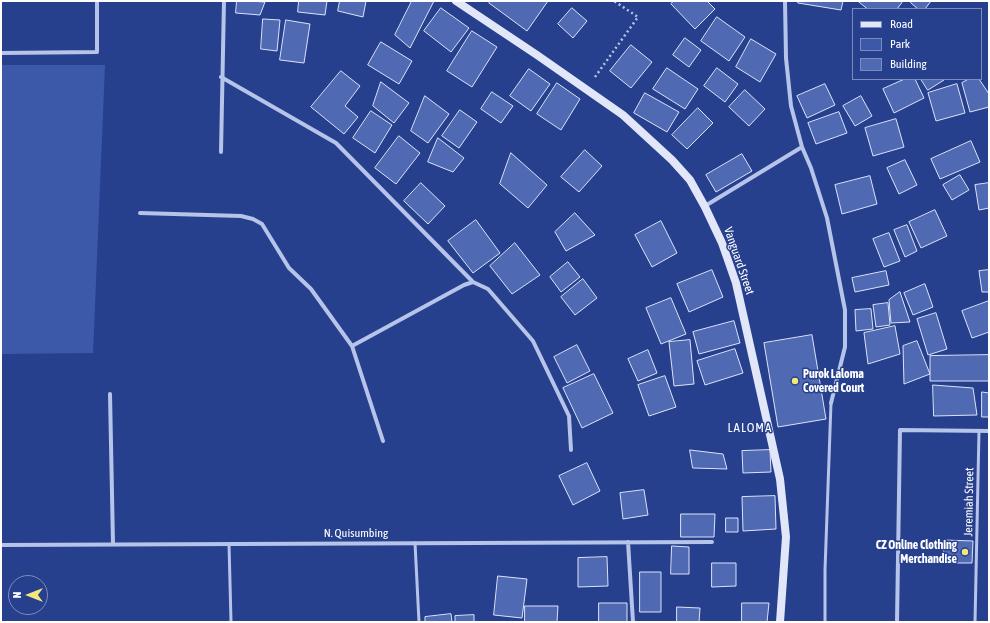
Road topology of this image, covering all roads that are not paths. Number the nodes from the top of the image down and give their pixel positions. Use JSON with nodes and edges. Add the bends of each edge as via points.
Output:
{"nodes":[{"id":1,"x":97,"y":1,"type":"edge"},
{"id":2,"x":224,"y":1,"type":"edge"},
{"id":3,"x":456,"y":1,"type":"edge"},
{"id":4,"x":785,"y":1,"type":"edge"},
{"id":5,"x":1,"y":53,"type":"edge"},
{"id":6,"x":221,"y":77,"type":"junction"},
{"id":7,"x":802,"y":147,"type":"junction"},
{"id":8,"x":221,"y":152,"type":"dead end"},
{"id":9,"x":705,"y":207,"type":"junction"},
{"id":10,"x":140,"y":213,"type":"dead end"},
{"id":11,"x":473,"y":282,"type":"junction"},
{"id":12,"x":352,"y":346,"type":"junction"},
{"id":13,"x":110,"y":394,"type":"dead end"},
{"id":14,"x":831,"y":403,"type":"joint"},
{"id":15,"x":979,"y":431,"type":"junction"},
{"id":16,"x":989,"y":431,"type":"edge"},
{"id":17,"x":383,"y":441,"type":"dead end"},
{"id":18,"x":571,"y":450,"type":"dead end"},
{"id":19,"x":628,"y":542,"type":"junction"},
{"id":20,"x":712,"y":542,"type":"dead end"},
{"id":21,"x":415,"y":543,"type":"junction"},
{"id":22,"x":113,"y":544,"type":"junction"},
{"id":23,"x":229,"y":544,"type":"junction"},
{"id":24,"x":1,"y":545,"type":"edge"},
{"id":25,"x":231,"y":622,"type":"edge"},
{"id":26,"x":419,"y":622,"type":"edge"},
{"id":27,"x":633,"y":622,"type":"edge"},
{"id":28,"x":780,"y":622,"type":"edge"},
{"id":29,"x":825,"y":622,"type":"edge"},
{"id":30,"x":897,"y":622,"type":"edge"},
{"id":31,"x":975,"y":622,"type":"edge"}],
"edges":[{"from":1,"to":5,"type":"street","via":[[97,52]]},
{"from":2,"to":6,"type":"street"},
{"from":3,"to":9,"type":"street","name":"Vanguard Street","via":[[537,55],[650,138],[690,180]]},
{"from":4,"to":7,"type":"street","via":[[786,58],[791,106]]},
{"from":6,"to":8,"type":"street"},
{"from":6,"to":11,"type":"street","via":[[336,143]]},
{"from":7,"to":9,"type":"street"},
{"from":7,"to":14,"type":"street","via":[[827,218],[845,310],[845,347]]},
{"from":9,"to":28,"type":"street","name":"Vanguard Street","via":[[722,243],[736,283],[780,479],[786,537]]},
{"from":10,"to":12,"type":"street","via":[[241,216],[262,224],[289,268],[311,289]]},
{"from":11,"to":12,"type":"street"},
{"from":11,"to":18,"type":"street","via":[[488,289],[533,341],[569,416]]},
{"from":12,"to":17,"type":"street"},
{"from":13,"to":22,"type":"street"},
{"from":14,"to":29,"type":"lane"},
{"from":15,"to":16,"type":"street"},
{"from":15,"to":30,"type":"street","via":[[900,430]]},
{"from":15,"to":31,"type":"lane","name":"Jeremiah Street"},
{"from":19,"to":20,"type":"street","name":"N. Quisumbing"},
{"from":19,"to":21,"type":"street","name":"N. Quisumbing"},
{"from":19,"to":27,"type":"street"},
{"from":21,"to":23,"type":"street","name":"N. Quisumbing"},
{"from":21,"to":26,"type":"lane"},
{"from":22,"to":23,"type":"street","name":"N. Quisumbing"},
{"from":22,"to":24,"type":"street","name":"N. Quisumbing"},
{"from":23,"to":25,"type":"lane"}]}
